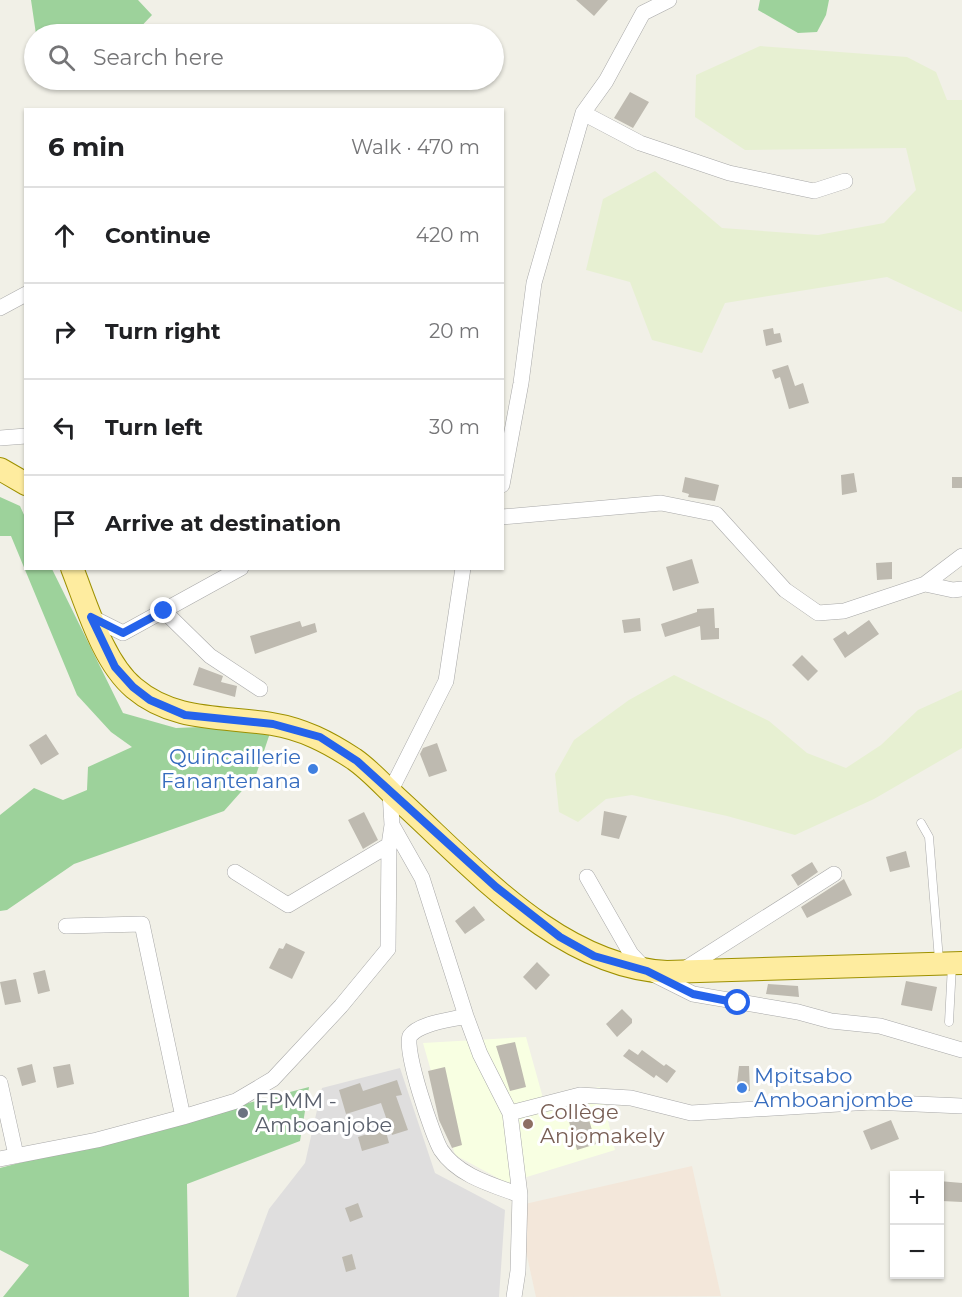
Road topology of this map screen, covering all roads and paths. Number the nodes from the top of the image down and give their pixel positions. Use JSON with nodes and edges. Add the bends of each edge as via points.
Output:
{"nodes":[{"id":1,"x":669,"y":0,"type":"edge"},
{"id":2,"x":583,"y":113,"type":"junction"},
{"id":3,"x":845,"y":181,"type":"dead end"},
{"id":4,"x":24,"y":295,"type":"edge"},
{"id":5,"x":0,"y":308,"type":"edge"},
{"id":6,"x":24,"y":436,"type":"edge"},
{"id":7,"x":0,"y":438,"type":"edge"},
{"id":8,"x":0,"y":468,"type":"edge"},
{"id":9,"x":504,"y":474,"type":"edge"},
{"id":10,"x":24,"y":483,"type":"edge"},
{"id":11,"x":504,"y":517,"type":"edge"},
{"id":12,"x":962,"y":556,"type":"edge"},
{"id":13,"x":73,"y":570,"type":"edge"},
{"id":14,"x":237,"y":570,"type":"edge"},
{"id":15,"x":463,"y":570,"type":"edge"},
{"id":16,"x":925,"y":584,"type":"junction"},
{"id":17,"x":962,"y":589,"type":"edge"},
{"id":18,"x":164,"y":611,"type":"junction"},
{"id":19,"x":91,"y":617,"type":"junction"},
{"id":20,"x":260,"y":688,"type":"dead end"},
{"id":21,"x":390,"y":792,"type":"junction"},
{"id":22,"x":921,"y":823,"type":"dead end"},
{"id":23,"x":393,"y":825,"type":"junction"},
{"id":24,"x":389,"y":845,"type":"junction"},
{"id":25,"x":236,"y":872,"type":"dead end"},
{"id":26,"x":834,"y":874,"type":"dead end"},
{"id":27,"x":587,"y":877,"type":"dead end"},
{"id":28,"x":66,"y":926,"type":"dead end"},
{"id":29,"x":951,"y":964,"type":"edge"},
{"id":30,"x":683,"y":970,"type":"junction"},
{"id":31,"x":647,"y":971,"type":"junction"},
{"id":32,"x":466,"y":1016,"type":"junction"},
{"id":33,"x":949,"y":1022,"type":"dead end"},
{"id":34,"x":962,"y":1050,"type":"edge"},
{"id":35,"x":0,"y":1083,"type":"edge"},
{"id":36,"x":962,"y":1106,"type":"edge"},
{"id":37,"x":510,"y":1113,"type":"junction"},
{"id":38,"x":183,"y":1117,"type":"junction"},
{"id":39,"x":16,"y":1155,"type":"junction"},
{"id":40,"x":0,"y":1159,"type":"edge"},
{"id":41,"x":520,"y":1195,"type":"junction"},
{"id":42,"x":514,"y":1297,"type":"edge"}],
"edges":[{"from":1,"to":2,"type":"street","via":[[643,13],[606,81]]},
{"from":2,"to":3,"type":"street","via":[[640,143],[729,173],[814,191]]},
{"from":2,"to":9,"type":"street","via":[[534,283]]},
{"from":4,"to":5,"type":"street"},
{"from":6,"to":7,"type":"street"},
{"from":8,"to":10,"type":"main road"},
{"from":11,"to":16,"type":"street","via":[[661,504],[716,514],[785,590],[818,614],[844,611]]},
{"from":12,"to":16,"type":"street"},
{"from":13,"to":19,"type":"main road"},
{"from":14,"to":18,"type":"street"},
{"from":15,"to":21,"type":"street","via":[[446,681]]},
{"from":16,"to":17,"type":"street"},
{"from":18,"to":19,"type":"street","via":[[123,633]]},
{"from":18,"to":20,"type":"street","via":[[210,656]]},
{"from":19,"to":21,"type":"main road","via":[[115,667],[150,700],[185,715],[273,724],[320,737],[357,761]]},
{"from":21,"to":23,"type":"street"},
{"from":21,"to":31,"type":"main road","via":[[496,887],[560,937],[594,956]]},
{"from":22,"to":29,"type":"lane","via":[[929,837]]},
{"from":23,"to":24,"type":"street"},
{"from":23,"to":32,"type":"street","via":[[422,878]]},
{"from":24,"to":25,"type":"street","via":[[288,905]]},
{"from":24,"to":38,"type":"street","via":[[388,949],[273,1079],[236,1101]]},
{"from":26,"to":30,"type":"street"},
{"from":27,"to":31,"type":"street","via":[[631,954]]},
{"from":28,"to":38,"type":"street","via":[[142,924]]},
{"from":29,"to":30,"type":"main road"},
{"from":29,"to":33,"type":"lane"},
{"from":30,"to":31,"type":"main road"},
{"from":31,"to":34,"type":"street","via":[[693,994],[831,1021],[880,1026]]},
{"from":32,"to":37,"type":"street"},
{"from":32,"to":41,"type":"street","via":[[419,1029],[410,1036],[407,1046],[416,1080],[442,1150],[470,1176]]},
{"from":35,"to":39,"type":"street"},
{"from":36,"to":37,"type":"street","via":[[871,1102],[691,1113],[631,1098],[580,1095]]},
{"from":37,"to":41,"type":"street"},
{"from":38,"to":39,"type":"street","via":[[98,1140]]},
{"from":39,"to":40,"type":"street"},
{"from":41,"to":42,"type":"street"}]}
